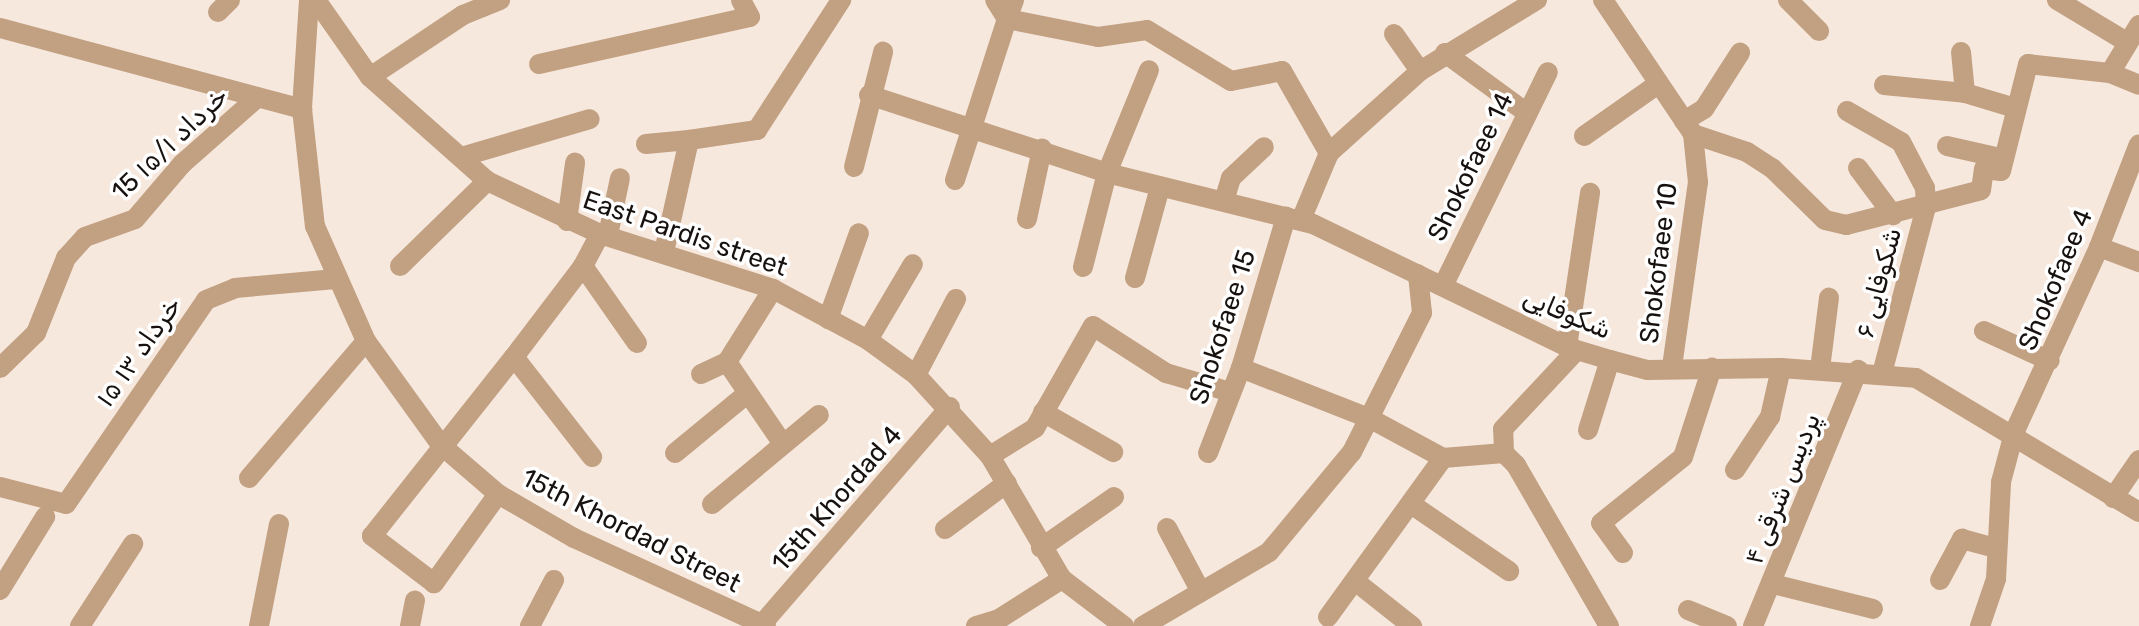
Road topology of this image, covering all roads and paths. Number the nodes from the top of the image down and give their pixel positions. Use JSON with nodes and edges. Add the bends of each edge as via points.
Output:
{"nodes":[{"id":1,"x":309,"y":0,"type":"edge"},
{"id":2,"x":316,"y":0,"type":"edge"},
{"id":3,"x":500,"y":0,"type":"edge"},
{"id":4,"x":741,"y":0,"type":"edge"},
{"id":5,"x":841,"y":0,"type":"edge"},
{"id":6,"x":995,"y":0,"type":"edge"},
{"id":7,"x":1537,"y":0,"type":"edge"},
{"id":8,"x":1788,"y":0,"type":"edge"},
{"id":9,"x":2057,"y":0,"type":"edge"},
{"id":10,"x":1605,"y":1,"type":"edge"},
{"id":11,"x":459,"y":8,"type":"edge"},
{"id":12,"x":1011,"y":10,"type":"edge"},
{"id":13,"x":2139,"y":25,"type":"edge"},
{"id":14,"x":0,"y":28,"type":"edge"},
{"id":15,"x":1819,"y":31,"type":"dead end"},
{"id":16,"x":1394,"y":34,"type":"dead end"},
{"id":17,"x":2125,"y":41,"type":"junction"},
{"id":18,"x":883,"y":52,"type":"dead end"},
{"id":19,"x":1961,"y":52,"type":"dead end"},
{"id":20,"x":1445,"y":53,"type":"junction"},
{"id":21,"x":1740,"y":53,"type":"dead end"},
{"id":22,"x":539,"y":64,"type":"dead end"},
{"id":23,"x":1149,"y":70,"type":"dead end"},
{"id":24,"x":1420,"y":71,"type":"junction"},
{"id":25,"x":1548,"y":72,"type":"dead end"},
{"id":26,"x":2110,"y":73,"type":"junction"},
{"id":27,"x":370,"y":77,"type":"junction"},
{"id":28,"x":1658,"y":84,"type":"junction"},
{"id":29,"x":1884,"y":85,"type":"dead end"},
{"id":30,"x":2139,"y":85,"type":"edge"},
{"id":31,"x":1965,"y":93,"type":"junction"},
{"id":32,"x":869,"y":95,"type":"junction"},
{"id":33,"x":258,"y":97,"type":"junction"},
{"id":34,"x":2015,"y":108,"type":"junction"},
{"id":35,"x":302,"y":109,"type":"junction"},
{"id":36,"x":1847,"y":111,"type":"dead end"},
{"id":37,"x":1527,"y":113,"type":"junction"},
{"id":38,"x":590,"y":119,"type":"dead end"},
{"id":39,"x":970,"y":127,"type":"junction"},
{"id":40,"x":1688,"y":128,"type":"junction"},
{"id":41,"x":1584,"y":136,"type":"dead end"},
{"id":42,"x":689,"y":140,"type":"junction"},
{"id":43,"x":646,"y":144,"type":"dead end"},
{"id":44,"x":2139,"y":144,"type":"edge"},
{"id":45,"x":1947,"y":146,"type":"dead end"},
{"id":46,"x":1264,"y":147,"type":"dead end"},
{"id":47,"x":1042,"y":149,"type":"junction"},
{"id":48,"x":1329,"y":153,"type":"junction"},
{"id":49,"x":461,"y":157,"type":"junction"},
{"id":50,"x":2004,"y":159,"type":"junction"},
{"id":51,"x":575,"y":163,"type":"dead end"},
{"id":52,"x":854,"y":167,"type":"dead end"},
{"id":53,"x":1858,"y":168,"type":"dead end"},
{"id":54,"x":1107,"y":173,"type":"junction"},
{"id":55,"x":620,"y":178,"type":"dead end"},
{"id":56,"x":955,"y":180,"type":"dead end"},
{"id":57,"x":487,"y":181,"type":"junction"},
{"id":58,"x":1160,"y":187,"type":"junction"},
{"id":59,"x":1590,"y":193,"type":"dead end"},
{"id":60,"x":1224,"y":201,"type":"junction"},
{"id":61,"x":1926,"y":207,"type":"junction"},
{"id":62,"x":1893,"y":215,"type":"junction"},
{"id":63,"x":1027,"y":219,"type":"dead end"},
{"id":64,"x":1293,"y":219,"type":"junction"},
{"id":65,"x":567,"y":221,"type":"junction"},
{"id":66,"x":859,"y":233,"type":"dead end"},
{"id":67,"x":604,"y":235,"type":"junction"},
{"id":68,"x":2099,"y":247,"type":"junction"},
{"id":69,"x":664,"y":252,"type":"junction"},
{"id":70,"x":2139,"y":262,"type":"edge"},
{"id":71,"x":913,"y":264,"type":"dead end"},
{"id":72,"x":400,"y":266,"type":"dead end"},
{"id":73,"x":583,"y":266,"type":"junction"},
{"id":74,"x":1083,"y":267,"type":"dead end"},
{"id":75,"x":1418,"y":274,"type":"junction"},
{"id":76,"x":1135,"y":278,"type":"dead end"},
{"id":77,"x":336,"y":279,"type":"junction"},
{"id":78,"x":1443,"y":286,"type":"junction"},
{"id":79,"x":773,"y":289,"type":"junction"},
{"id":80,"x":1829,"y":298,"type":"dead end"},
{"id":81,"x":956,"y":299,"type":"dead end"},
{"id":82,"x":828,"y":319,"type":"junction"},
{"id":83,"x":1984,"y":331,"type":"dead end"},
{"id":84,"x":868,"y":340,"type":"junction"},
{"id":85,"x":366,"y":341,"type":"junction"},
{"id":86,"x":637,"y":343,"type":"dead end"},
{"id":87,"x":1571,"y":349,"type":"junction"},
{"id":88,"x":514,"y":357,"type":"junction"},
{"id":89,"x":1610,"y":360,"type":"junction"},
{"id":90,"x":2050,"y":361,"type":"junction"},
{"id":91,"x":727,"y":362,"type":"junction"},
{"id":92,"x":0,"y":368,"type":"edge"},
{"id":93,"x":1241,"y":368,"type":"junction"},
{"id":94,"x":1672,"y":368,"type":"junction"},
{"id":95,"x":1712,"y":368,"type":"junction"},
{"id":96,"x":1781,"y":368,"type":"junction"},
{"id":97,"x":1820,"y":369,"type":"junction"},
{"id":98,"x":1858,"y":370,"type":"junction"},
{"id":99,"x":1882,"y":373,"type":"junction"},
{"id":100,"x":701,"y":374,"type":"dead end"},
{"id":101,"x":916,"y":375,"type":"junction"},
{"id":102,"x":1230,"y":392,"type":"junction"},
{"id":103,"x":748,"y":393,"type":"junction"},
{"id":104,"x":950,"y":407,"type":"junction"},
{"id":105,"x":1043,"y":412,"type":"junction"},
{"id":106,"x":819,"y":415,"type":"dead end"},
{"id":107,"x":1371,"y":419,"type":"junction"},
{"id":108,"x":1588,"y":430,"type":"dead end"},
{"id":109,"x":2014,"y":433,"type":"junction"},
{"id":110,"x":783,"y":444,"type":"junction"},
{"id":111,"x":441,"y":445,"type":"junction"},
{"id":112,"x":1113,"y":452,"type":"dead end"},
{"id":113,"x":675,"y":453,"type":"dead end"},
{"id":114,"x":1208,"y":453,"type":"dead end"},
{"id":115,"x":1504,"y":453,"type":"junction"},
{"id":116,"x":990,"y":456,"type":"junction"},
{"id":117,"x":592,"y":457,"type":"dead end"},
{"id":118,"x":1443,"y":458,"type":"junction"},
{"id":119,"x":2139,"y":460,"type":"edge"},
{"id":120,"x":1735,"y":470,"type":"dead end"},
{"id":121,"x":249,"y":478,"type":"dead end"},
{"id":122,"x":1007,"y":483,"type":"junction"},
{"id":123,"x":0,"y":487,"type":"edge"},
{"id":124,"x":498,"y":494,"type":"junction"},
{"id":125,"x":1114,"y":497,"type":"dead end"},
{"id":126,"x":2113,"y":498,"type":"junction"},
{"id":127,"x":712,"y":504,"type":"dead end"},
{"id":128,"x":1411,"y":504,"type":"junction"},
{"id":129,"x":2139,"y":512,"type":"edge"},
{"id":130,"x":45,"y":517,"type":"dead end"},
{"id":131,"x":279,"y":524,"type":"dead end"},
{"id":132,"x":1167,"y":528,"type":"dead end"},
{"id":133,"x":945,"y":529,"type":"dead end"},
{"id":134,"x":133,"y":544,"type":"dead end"},
{"id":135,"x":1041,"y":548,"type":"junction"},
{"id":136,"x":1995,"y":548,"type":"junction"},
{"id":137,"x":1623,"y":553,"type":"dead end"},
{"id":138,"x":1509,"y":571,"type":"dead end"},
{"id":139,"x":1062,"y":579,"type":"junction"},
{"id":140,"x":554,"y":580,"type":"dead end"},
{"id":141,"x":1940,"y":580,"type":"dead end"},
{"id":142,"x":1355,"y":581,"type":"junction"},
{"id":143,"x":1773,"y":584,"type":"junction"},
{"id":144,"x":0,"y":590,"type":"edge"},
{"id":145,"x":1201,"y":592,"type":"junction"},
{"id":146,"x":415,"y":600,"type":"dead end"},
{"id":147,"x":711,"y":603,"type":"junction"},
{"id":148,"x":1873,"y":609,"type":"dead end"},
{"id":149,"x":1688,"y":610,"type":"dead end"},
{"id":150,"x":1328,"y":617,"type":"dead end"},
{"id":151,"x":764,"y":625,"type":"edge"},
{"id":152,"x":80,"y":626,"type":"edge"},
{"id":153,"x":259,"y":626,"type":"edge"},
{"id":154,"x":410,"y":626,"type":"edge"},
{"id":155,"x":530,"y":626,"type":"edge"},
{"id":156,"x":717,"y":626,"type":"edge"},
{"id":157,"x":976,"y":626,"type":"edge"},
{"id":158,"x":1124,"y":626,"type":"edge"},
{"id":159,"x":1143,"y":626,"type":"edge"},
{"id":160,"x":1412,"y":626,"type":"edge"},
{"id":161,"x":1609,"y":626,"type":"edge"},
{"id":162,"x":1727,"y":626,"type":"edge"},
{"id":163,"x":1753,"y":626,"type":"edge"},
{"id":164,"x":1980,"y":626,"type":"edge"}],
"edges":[{"from":1,"to":35,"type":"street","name":"15th Khordad Street"},
{"from":2,"to":27,"type":"street","name":"East Pardis street"},
{"from":3,"to":11,"type":"street"},
{"from":4,"to":22,"type":"street","via":[[750,17]]},
{"from":5,"to":42,"type":"street","via":[[757,130]]},
{"from":6,"to":12,"type":"street"},
{"from":7,"to":20,"type":"street","via":[[1480,38]]},
{"from":8,"to":15,"type":"street"},
{"from":9,"to":17,"type":"street"},
{"from":10,"to":28,"type":"street","name":"Shokofaee 10"},
{"from":11,"to":27,"type":"street"},
{"from":12,"to":39,"type":"street"},
{"from":12,"to":48,"type":"street","via":[[1098,37],[1147,30],[1231,81],[1282,71]]},
{"from":13,"to":17,"type":"street"},
{"from":14,"to":33,"type":"street"},
{"from":16,"to":24,"type":"street"},
{"from":17,"to":26,"type":"street"},
{"from":18,"to":32,"type":"street"},
{"from":19,"to":31,"type":"street"},
{"from":20,"to":24,"type":"street"},
{"from":20,"to":37,"type":"street"},
{"from":21,"to":40,"type":"street"},
{"from":23,"to":54,"type":"street"},
{"from":24,"to":48,"type":"street"},
{"from":25,"to":37,"type":"street","name":"Shokofaee 14"},
{"from":26,"to":30,"type":"street"},
{"from":26,"to":34,"type":"street","via":[[2028,64]]},
{"from":27,"to":49,"type":"street","name":"East Pardis street"},
{"from":28,"to":40,"type":"street","name":"Shokofaee 10"},
{"from":28,"to":41,"type":"street"},
{"from":29,"to":31,"type":"street"},
{"from":31,"to":34,"type":"street"},
{"from":32,"to":39,"type":"street","name":"شکوفایی"},
{"from":32,"to":52,"type":"street"},
{"from":33,"to":35,"type":"street"},
{"from":33,"to":92,"type":"street","name":"15 خرداد ۱۵/۱","via":[[182,164],[135,219],[85,237],[66,258],[36,333]]},
{"from":34,"to":50,"type":"street"},
{"from":35,"to":77,"type":"street","name":"15th Khordad Street","via":[[315,226]]},
{"from":36,"to":61,"type":"street","via":[[1901,142],[1925,188]]},
{"from":37,"to":78,"type":"street","name":"Shokofaee 14"},
{"from":38,"to":49,"type":"street"},
{"from":39,"to":47,"type":"street","name":"شکوفایی"},
{"from":39,"to":56,"type":"street"},
{"from":40,"to":62,"type":"street","via":[[1772,168],[1816,213],[1835,224]]},
{"from":40,"to":94,"type":"street","name":"Shokofaee 10","via":[[1698,182]]},
{"from":42,"to":43,"type":"street"},
{"from":42,"to":69,"type":"street"},
{"from":44,"to":68,"type":"street","name":"Shokofaee 4"},
{"from":45,"to":50,"type":"street"},
{"from":46,"to":60,"type":"street","via":[[1231,178]]},
{"from":47,"to":54,"type":"street","name":"شکوفایی"},
{"from":47,"to":63,"type":"street"},
{"from":48,"to":64,"type":"street","name":"Shokofaee 15"},
{"from":49,"to":57,"type":"street","name":"East Pardis street"},
{"from":50,"to":61,"type":"street","via":[[2001,171],[1984,169],[1981,190]]},
{"from":51,"to":65,"type":"street"},
{"from":53,"to":62,"type":"street"},
{"from":54,"to":58,"type":"street","name":"شکوفایی"},
{"from":54,"to":74,"type":"street"},
{"from":55,"to":67,"type":"street"},
{"from":57,"to":65,"type":"street","name":"East Pardis street"},
{"from":57,"to":72,"type":"street"},
{"from":58,"to":60,"type":"street","name":"شکوفایی"},
{"from":58,"to":76,"type":"street"},
{"from":59,"to":87,"type":"street"},
{"from":60,"to":64,"type":"street","name":"شکوفایی"},
{"from":61,"to":62,"type":"street"},
{"from":61,"to":99,"type":"street","name":"شکوفایی ۶"},
{"from":64,"to":75,"type":"street","name":"شکوفایی"},
{"from":64,"to":93,"type":"street","name":"Shokofaee 15"},
{"from":65,"to":67,"type":"street","name":"East Pardis street"},
{"from":66,"to":82,"type":"street"},
{"from":67,"to":69,"type":"street","name":"East Pardis street"},
{"from":67,"to":73,"type":"street"},
{"from":68,"to":70,"type":"street"},
{"from":68,"to":90,"type":"street","name":"Shokofaee 4"},
{"from":69,"to":79,"type":"street","name":"East Pardis street"},
{"from":71,"to":84,"type":"street"},
{"from":73,"to":86,"type":"street"},
{"from":73,"to":88,"type":"street"},
{"from":75,"to":78,"type":"street","name":"شکوفایی"},
{"from":75,"to":107,"type":"street","via":[[1422,313]]},
{"from":77,"to":85,"type":"street","name":"15th Khordad Street"},
{"from":77,"to":123,"type":"street","name":"۱۵ خرداد ۱۳","via":[[235,288],[206,300],[66,504]]},
{"from":78,"to":87,"type":"street","name":"شکوفایی"},
{"from":79,"to":82,"type":"street","name":"East Pardis street"},
{"from":79,"to":91,"type":"street"},
{"from":80,"to":97,"type":"street"},
{"from":81,"to":101,"type":"street"},
{"from":82,"to":84,"type":"street","name":"East Pardis street"},
{"from":83,"to":90,"type":"street"},
{"from":84,"to":101,"type":"street","name":"East Pardis street"},
{"from":85,"to":111,"type":"street","name":"15th Khordad Street"},
{"from":85,"to":121,"type":"street"},
{"from":87,"to":89,"type":"street","name":"شکوفایی"},
{"from":87,"to":115,"type":"street","via":[[1503,429]]},
{"from":88,"to":111,"type":"street"},
{"from":88,"to":117,"type":"street"},
{"from":89,"to":94,"type":"street","name":"شکوفایی","via":[[1648,370]]},
{"from":89,"to":108,"type":"street"},
{"from":90,"to":109,"type":"street","name":"Shokofaee 4"},
{"from":91,"to":100,"type":"street"},
{"from":91,"to":103,"type":"street"},
{"from":93,"to":102,"type":"street","name":"Shokofaee 15"},
{"from":93,"to":107,"type":"street"},
{"from":94,"to":95,"type":"street","name":"شکوفایی"},
{"from":95,"to":96,"type":"street","name":"شکوفایی"},
{"from":95,"to":137,"type":"street","via":[[1683,457],[1601,523]]},
{"from":96,"to":97,"type":"street","name":"شکوفایی"},
{"from":96,"to":120,"type":"street","via":[[1770,417]]},
{"from":97,"to":98,"type":"street","name":"شکوفایی"},
{"from":98,"to":99,"type":"street","name":"شکوفایی"},
{"from":98,"to":143,"type":"street","name":"پردیس شرقی ۴"},
{"from":99,"to":109,"type":"street","name":"شکوفایی","via":[[1916,378]]},
{"from":101,"to":104,"type":"street","name":"East Pardis street"},
{"from":102,"to":105,"type":"street","via":[[1166,373],[1093,326]]},
{"from":102,"to":114,"type":"street","name":"Shokofaee 15"},
{"from":103,"to":110,"type":"street"},
{"from":103,"to":113,"type":"street"},
{"from":104,"to":116,"type":"street","name":"East Pardis street"},
{"from":104,"to":151,"type":"street","name":"15th Khordad 4"},
{"from":105,"to":112,"type":"street"},
{"from":105,"to":116,"type":"street","via":[[1035,428]]},
{"from":106,"to":110,"type":"street"},
{"from":107,"to":118,"type":"street"},
{"from":107,"to":145,"type":"street","via":[[1352,452],[1269,552]]},
{"from":109,"to":126,"type":"street","name":"شکوفایی"},
{"from":109,"to":136,"type":"street","name":"Shokofaee 4","via":[[2001,482]]},
{"from":110,"to":127,"type":"street"},
{"from":111,"to":124,"type":"street","name":"15th Khordad Street"},
{"from":111,"to":124,"type":"street","via":[[372,536],[434,583]]},
{"from":115,"to":118,"type":"street"},
{"from":115,"to":161,"type":"street","via":[[1516,465]]},
{"from":116,"to":122,"type":"street","name":"East Pardis street"},
{"from":118,"to":128,"type":"street"},
{"from":119,"to":126,"type":"street"},
{"from":122,"to":133,"type":"street"},
{"from":122,"to":135,"type":"street","name":"East Pardis street"},
{"from":124,"to":147,"type":"street","name":"15th Khordad Street","via":[[574,538]]},
{"from":125,"to":135,"type":"street"},
{"from":126,"to":129,"type":"street","name":"شکوفایی"},
{"from":128,"to":138,"type":"street"},
{"from":128,"to":142,"type":"street"},
{"from":130,"to":144,"type":"street"},
{"from":131,"to":153,"type":"street"},
{"from":132,"to":145,"type":"street"},
{"from":134,"to":152,"type":"street"},
{"from":135,"to":139,"type":"street","name":"East Pardis street"},
{"from":136,"to":141,"type":"street","via":[[1962,539]]},
{"from":136,"to":164,"type":"street","name":"Shokofaee 4","via":[[1996,579]]},
{"from":139,"to":157,"type":"street","via":[[999,619]]},
{"from":139,"to":158,"type":"street","name":"East Pardis street"},
{"from":140,"to":155,"type":"street"},
{"from":142,"to":150,"type":"street"},
{"from":142,"to":160,"type":"street"},
{"from":143,"to":148,"type":"street"},
{"from":143,"to":163,"type":"street","name":"پردیس شرقی ۴"},
{"from":145,"to":159,"type":"street"},
{"from":146,"to":154,"type":"street"},
{"from":147,"to":151,"type":"street","name":"15th Khordad Street"},
{"from":147,"to":156,"type":"street"},
{"from":149,"to":162,"type":"street"}]}
